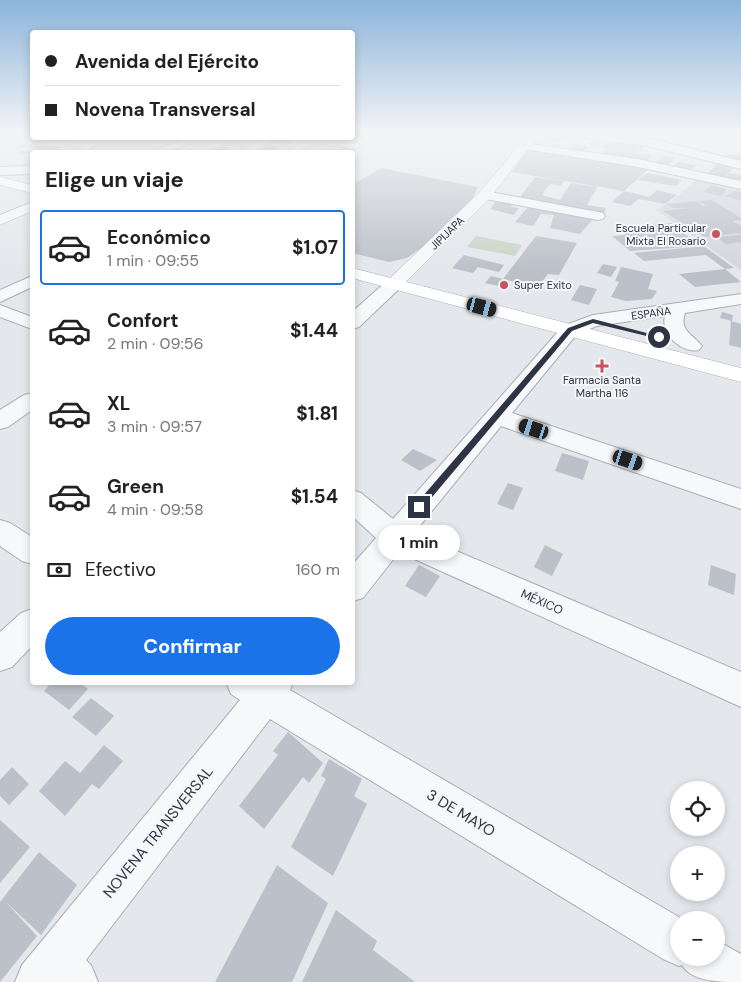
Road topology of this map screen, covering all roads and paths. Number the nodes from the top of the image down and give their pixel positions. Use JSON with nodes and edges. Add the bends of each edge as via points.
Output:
{"nodes":[{"id":1,"x":497,"y":179,"type":"edge"},
{"id":2,"x":710,"y":179,"type":"edge"},
{"id":3,"x":0,"y":181,"type":"edge"},
{"id":4,"x":741,"y":186,"type":"edge"},
{"id":5,"x":30,"y":188,"type":"edge"},
{"id":6,"x":485,"y":195,"type":"junction"},
{"id":7,"x":30,"y":201,"type":"edge"},
{"id":8,"x":30,"y":207,"type":"edge"},
{"id":9,"x":0,"y":213,"type":"edge"},
{"id":10,"x":598,"y":216,"type":"dead end"},
{"id":11,"x":0,"y":220,"type":"edge"},
{"id":12,"x":355,"y":263,"type":"edge"},
{"id":13,"x":355,"y":273,"type":"edge"},
{"id":14,"x":399,"y":279,"type":"junction"},
{"id":15,"x":30,"y":282,"type":"edge"},
{"id":16,"x":0,"y":297,"type":"edge"},
{"id":17,"x":741,"y":299,"type":"edge"},
{"id":18,"x":678,"y":308,"type":"junction"},
{"id":19,"x":0,"y":310,"type":"edge"},
{"id":20,"x":355,"y":320,"type":"edge"},
{"id":21,"x":593,"y":321,"type":"junction"},
{"id":22,"x":30,"y":322,"type":"edge"},
{"id":23,"x":570,"y":330,"type":"junction"},
{"id":24,"x":692,"y":346,"type":"junction"},
{"id":25,"x":741,"y":359,"type":"edge"},
{"id":26,"x":741,"y":375,"type":"edge"},
{"id":27,"x":30,"y":401,"type":"edge"},
{"id":28,"x":496,"y":416,"type":"junction"},
{"id":29,"x":0,"y":421,"type":"edge"},
{"id":30,"x":741,"y":499,"type":"edge"},
{"id":31,"x":355,"y":503,"type":"edge"},
{"id":32,"x":0,"y":531,"type":"edge"},
{"id":33,"x":394,"y":537,"type":"junction"},
{"id":34,"x":30,"y":551,"type":"edge"},
{"id":35,"x":355,"y":584,"type":"edge"},
{"id":36,"x":30,"y":626,"type":"edge"},
{"id":37,"x":0,"y":655,"type":"edge"},
{"id":38,"x":262,"y":687,"type":"edge"},
{"id":39,"x":741,"y":690,"type":"edge"},
{"id":40,"x":670,"y":937,"type":"edge"},
{"id":41,"x":55,"y":976,"type":"edge"}],
"edges":[{"from":1,"to":6,"type":"street","name":"JIPIJAPA"},
{"from":2,"to":4,"type":"street"},
{"from":3,"to":5,"type":"main road"},
{"from":6,"to":10,"type":"street"},
{"from":6,"to":14,"type":"street","name":"JIPIJAPA"},
{"from":7,"to":9,"type":"street"},
{"from":8,"to":11,"type":"street"},
{"from":12,"to":14,"type":"main road"},
{"from":13,"to":14,"type":"main road"},
{"from":14,"to":20,"type":"street"},
{"from":14,"to":21,"type":"main road"},
{"from":14,"to":23,"type":"main road"},
{"from":15,"to":16,"type":"street"},
{"from":17,"to":18,"type":"street","name":"ESPAÑA"},
{"from":18,"to":21,"type":"street","name":"ESPAÑA"},
{"from":18,"to":24,"type":"street","name":"ESPAÑA","via":[[673,325],[677,334]]},
{"from":19,"to":22,"type":"street"},
{"from":21,"to":23,"type":"street"},
{"from":21,"to":24,"type":"main road"},
{"from":23,"to":26,"type":"main road"},
{"from":23,"to":28,"type":"street"},
{"from":24,"to":25,"type":"main road"},
{"from":27,"to":29,"type":"street"},
{"from":28,"to":30,"type":"street"},
{"from":28,"to":33,"type":"street"},
{"from":31,"to":33,"type":"street","name":"MÉXICO"},
{"from":32,"to":34,"type":"street"},
{"from":33,"to":35,"type":"street"},
{"from":33,"to":39,"type":"street","name":"MÉXICO"},
{"from":36,"to":37,"type":"street"},
{"from":38,"to":40,"type":"street","name":"3 DE MAYO"},
{"from":38,"to":41,"type":"street","name":"NOVENA TRANSVERSAL"}]}
